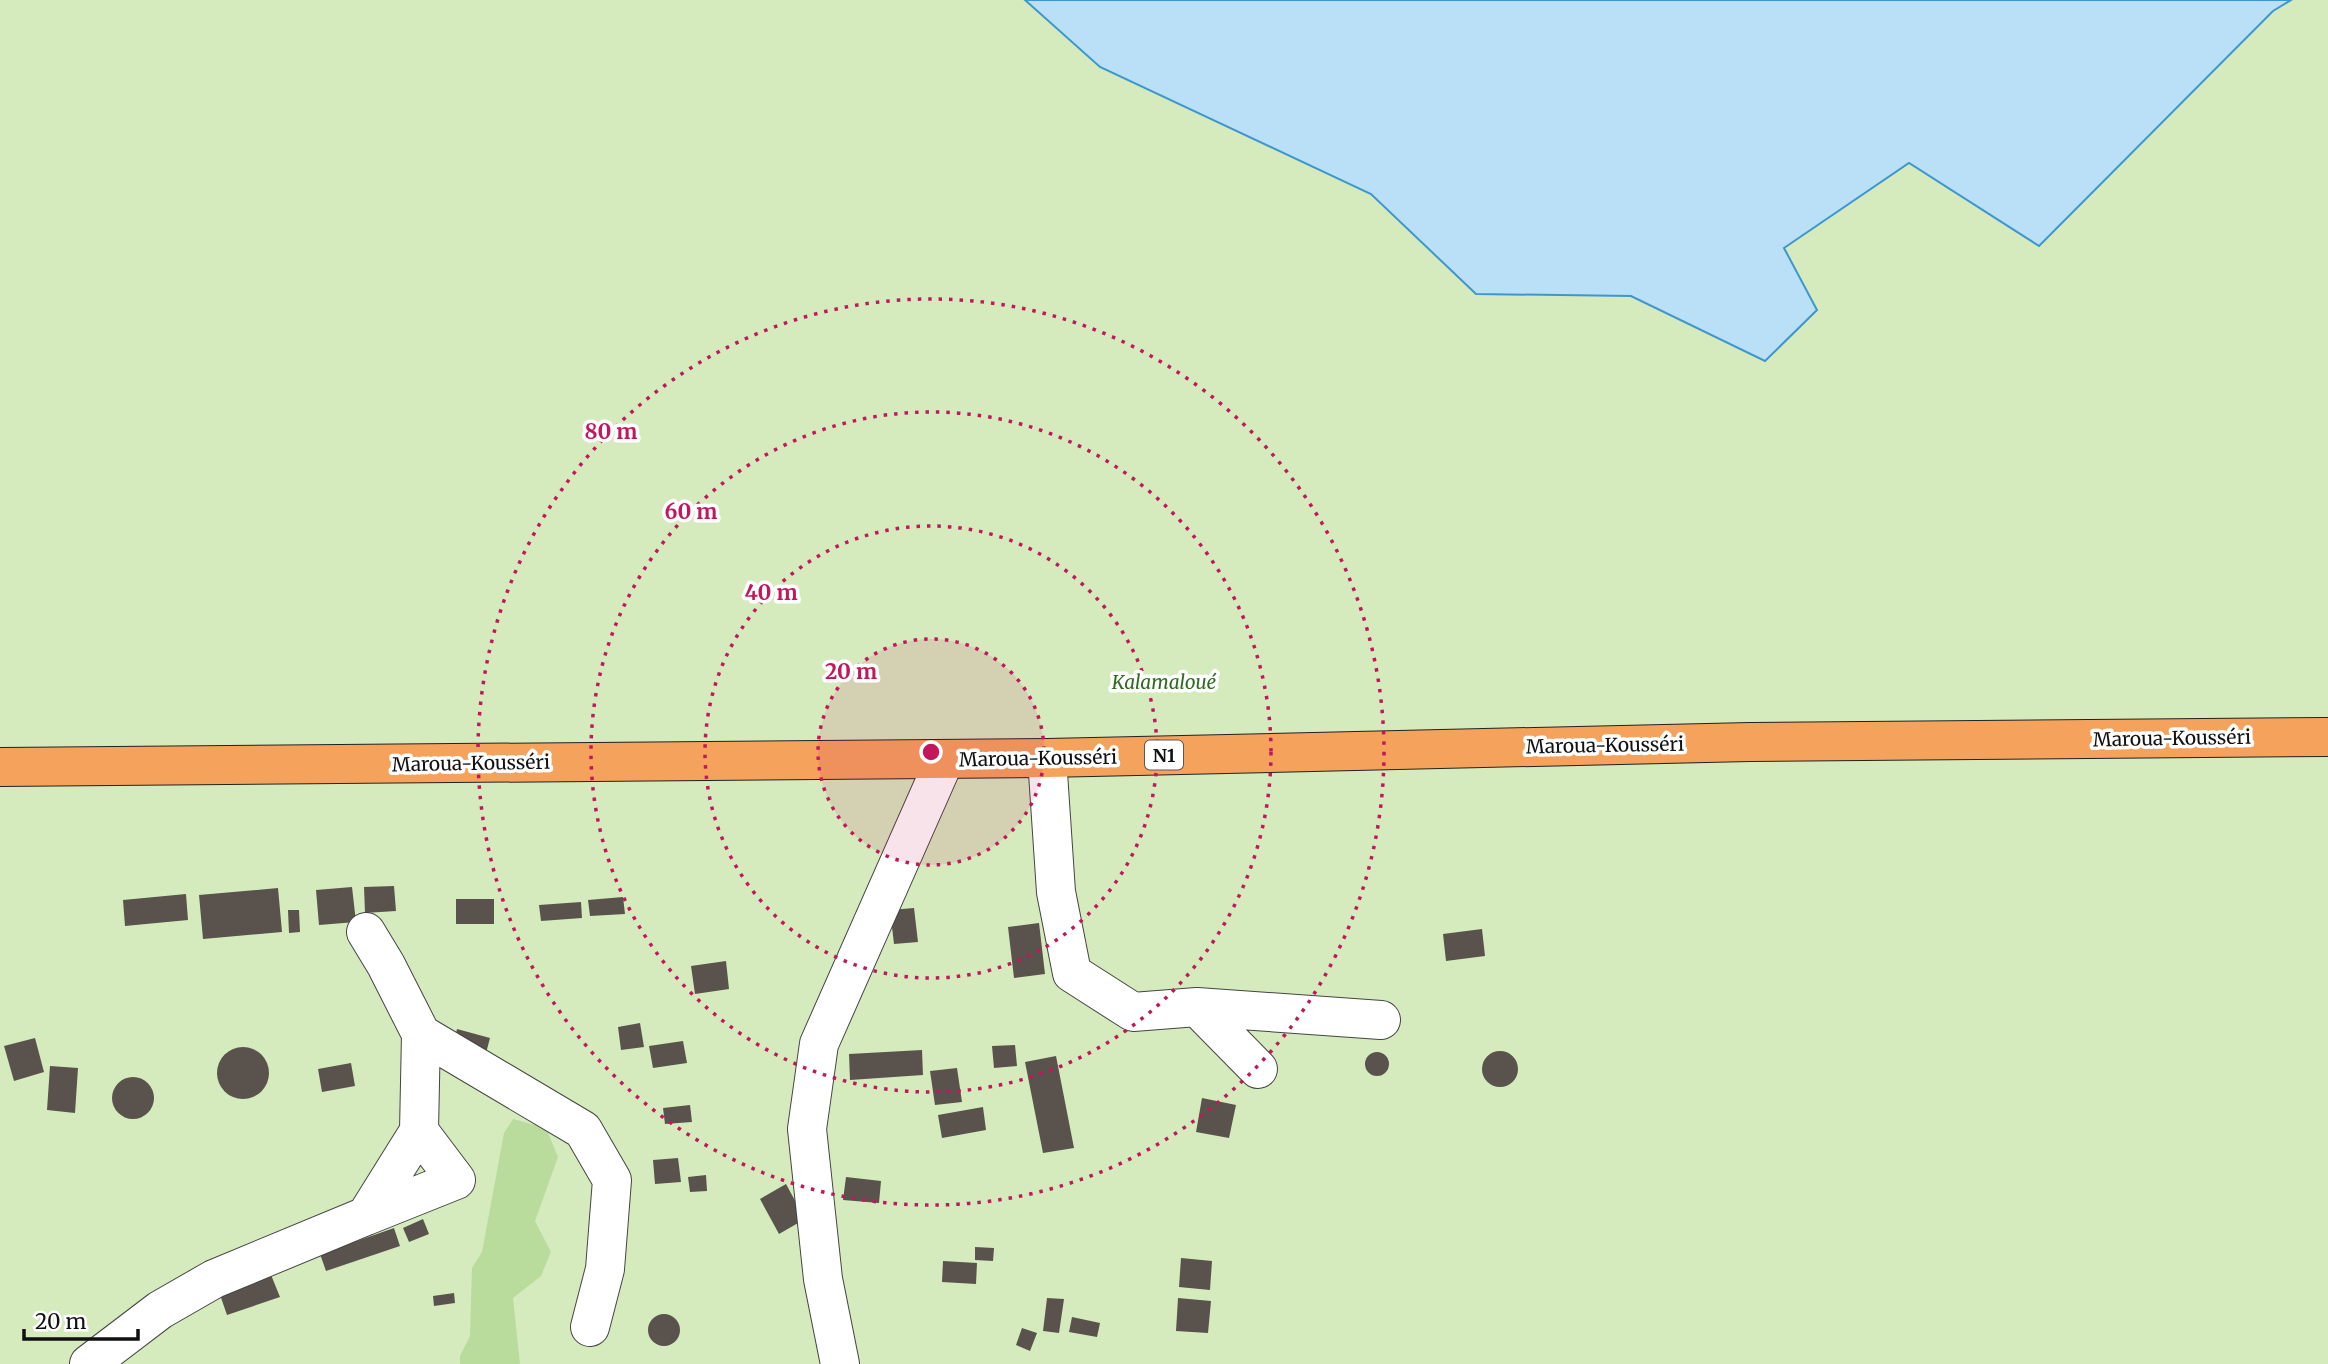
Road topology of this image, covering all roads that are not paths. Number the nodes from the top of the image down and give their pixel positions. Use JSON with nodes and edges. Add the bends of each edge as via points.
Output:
{"nodes":[{"id":1,"x":2328,"y":737,"type":"edge"},
{"id":2,"x":1046,"y":758,"type":"junction"},
{"id":3,"x":945,"y":759,"type":"junction"},
{"id":4,"x":0,"y":767,"type":"edge"},
{"id":5,"x":366,"y":932,"type":"dead end"},
{"id":6,"x":1197,"y":1007,"type":"junction"},
{"id":7,"x":1381,"y":1020,"type":"dead end"},
{"id":8,"x":421,"y":1034,"type":"junction"},
{"id":9,"x":1258,"y":1069,"type":"dead end"},
{"id":10,"x":419,"y":1131,"type":"junction"},
{"id":11,"x":366,"y":1216,"type":"junction"},
{"id":12,"x":590,"y":1327,"type":"dead end"},
{"id":13,"x":89,"y":1364,"type":"edge"},
{"id":14,"x":840,"y":1364,"type":"edge"}],
"edges":[{"from":1,"to":2,"type":"highway","name":"Maroua-Kousséri","number":"N1","via":[[1749,742]]},
{"from":2,"to":3,"type":"highway","name":"Maroua-Kousséri","number":"N1"},
{"from":2,"to":6,"type":"street","via":[[1056,892],[1072,973],[1133,1012]]},
{"from":3,"to":4,"type":"highway","name":"Maroua-Kousséri","number":"N1"},
{"from":3,"to":14,"type":"street","via":[[819,1044],[807,1129],[823,1279]]},
{"from":5,"to":8,"type":"street"},
{"from":6,"to":7,"type":"street"},
{"from":6,"to":9,"type":"street"},
{"from":8,"to":10,"type":"street"},
{"from":8,"to":12,"type":"street","via":[[583,1130],[612,1180],[605,1269]]},
{"from":10,"to":11,"type":"street"},
{"from":10,"to":11,"type":"street","via":[[456,1181]]},
{"from":11,"to":13,"type":"street","via":[[214,1279],[160,1310]]}]}
